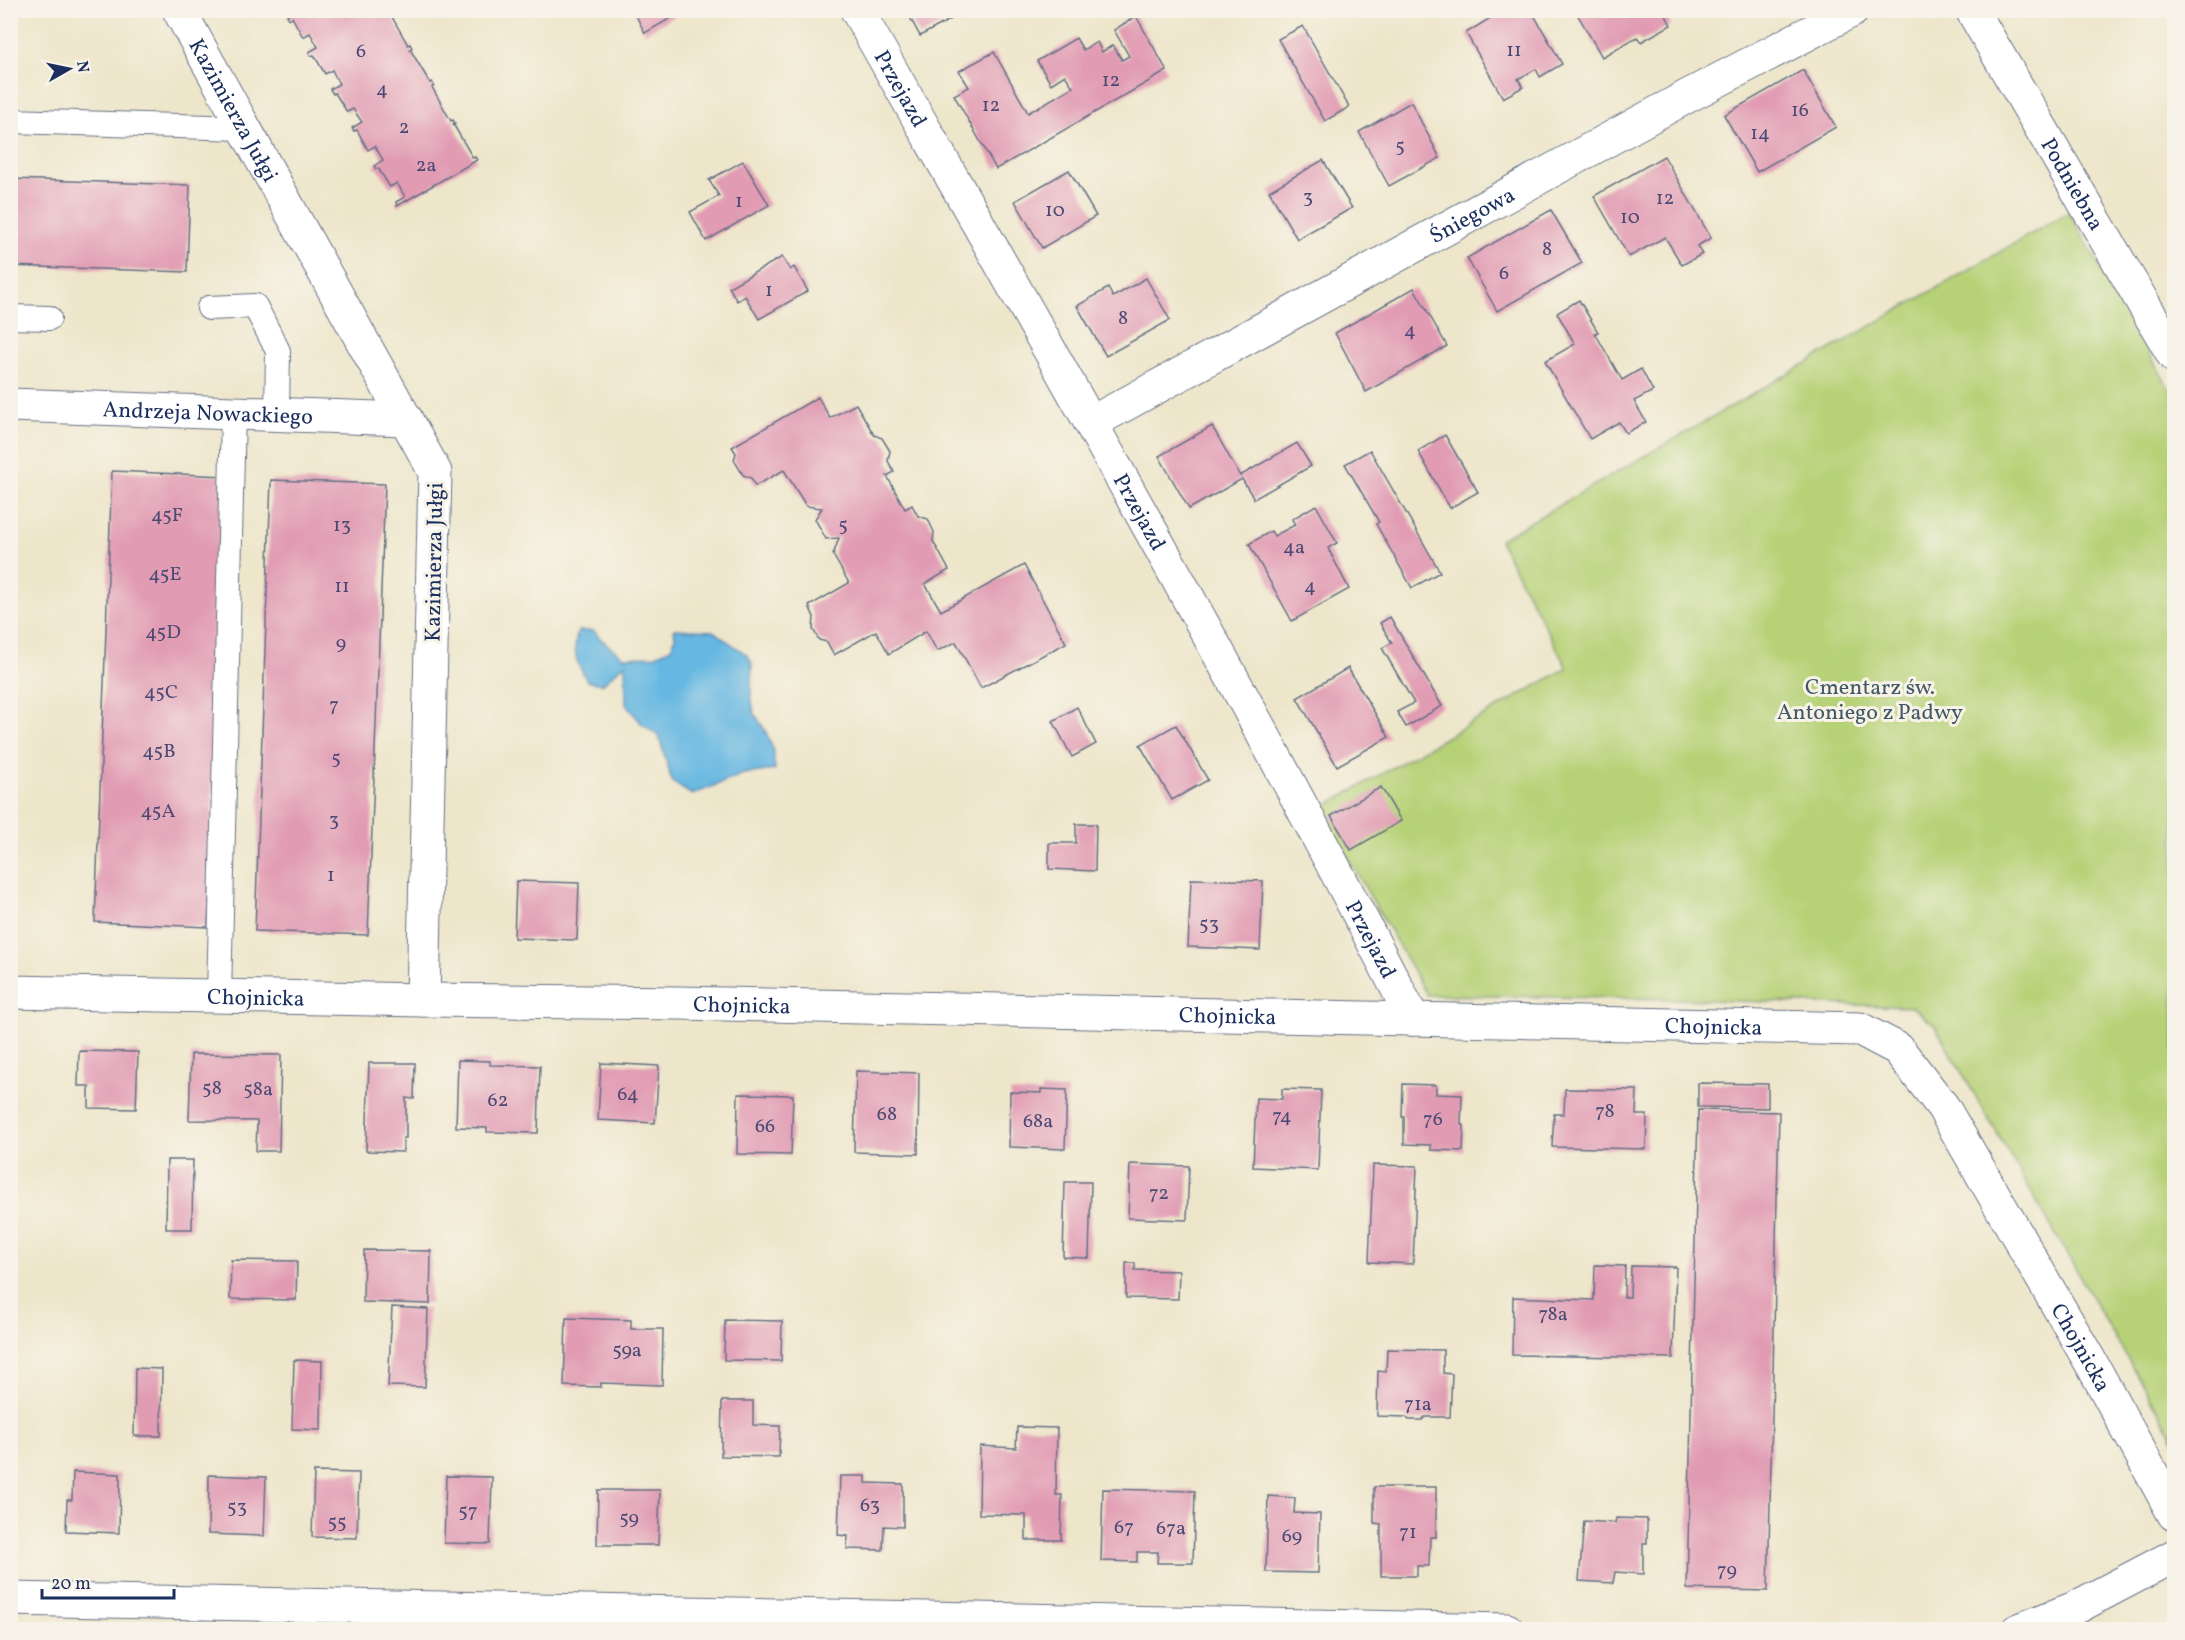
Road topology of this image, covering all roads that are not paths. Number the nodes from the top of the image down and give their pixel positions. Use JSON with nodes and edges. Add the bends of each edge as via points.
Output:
{"nodes":[{"id":1,"x":179,"y":10,"type":"edge"},
{"id":2,"x":857,"y":10,"type":"edge"},
{"id":3,"x":1853,"y":10,"type":"edge"},
{"id":4,"x":1972,"y":10,"type":"edge"},
{"id":5,"x":10,"y":121,"type":"edge"},
{"id":6,"x":244,"y":128,"type":"junction"},
{"id":7,"x":209,"y":308,"type":"dead end"},
{"id":8,"x":10,"y":316,"type":"edge"},
{"id":9,"x":49,"y":318,"type":"dead end"},
{"id":10,"x":2175,"y":356,"type":"edge"},
{"id":11,"x":10,"y":405,"type":"edge"},
{"id":12,"x":233,"y":413,"type":"junction"},
{"id":13,"x":277,"y":414,"type":"junction"},
{"id":14,"x":406,"y":419,"type":"junction"},
{"id":15,"x":1091,"y":423,"type":"junction"},
{"id":16,"x":10,"y":992,"type":"edge"},
{"id":17,"x":219,"y":996,"type":"junction"},
{"id":18,"x":423,"y":1000,"type":"junction"},
{"id":19,"x":1413,"y":1019,"type":"junction"},
{"id":20,"x":2175,"y":1514,"type":"edge"},
{"id":21,"x":2175,"y":1556,"type":"edge"},
{"id":22,"x":10,"y":1599,"type":"edge"},
{"id":23,"x":1507,"y":1629,"type":"edge"},
{"id":24,"x":2019,"y":1629,"type":"edge"}],
"edges":[{"from":1,"to":6,"type":"street","name":"Kazimierza Jułgi"},
{"from":2,"to":15,"type":"street","name":"Przejazd"},
{"from":3,"to":15,"type":"street","name":"Śniegowa","via":[[1686,97]]},
{"from":4,"to":10,"type":"street","name":"Podniebna"},
{"from":5,"to":6,"type":"lane"},
{"from":6,"to":14,"type":"street","name":"Kazimierza Jułgi"},
{"from":7,"to":13,"type":"lane","via":[[255,306],[278,351]]},
{"from":8,"to":9,"type":"lane"},
{"from":11,"to":12,"type":"street","name":"Andrzeja Nowackiego"},
{"from":12,"to":13,"type":"street","name":"Andrzeja Nowackiego"},
{"from":12,"to":17,"type":"lane"},
{"from":13,"to":14,"type":"street","name":"Andrzeja Nowackiego"},
{"from":14,"to":18,"type":"street","name":"Kazimierza Jułgi","via":[[435,472]]},
{"from":15,"to":19,"type":"street","name":"Przejazd"},
{"from":16,"to":17,"type":"street","name":"Chojnicka"},
{"from":17,"to":18,"type":"street","name":"Chojnicka"},
{"from":18,"to":19,"type":"street","name":"Chojnicka"},
{"from":19,"to":20,"type":"street","name":"Chojnicka","via":[[1860,1029],[1898,1049],[1948,1117]]},
{"from":21,"to":24,"type":"street","via":[[2075,1608]]},
{"from":22,"to":23,"type":"street"}]}
